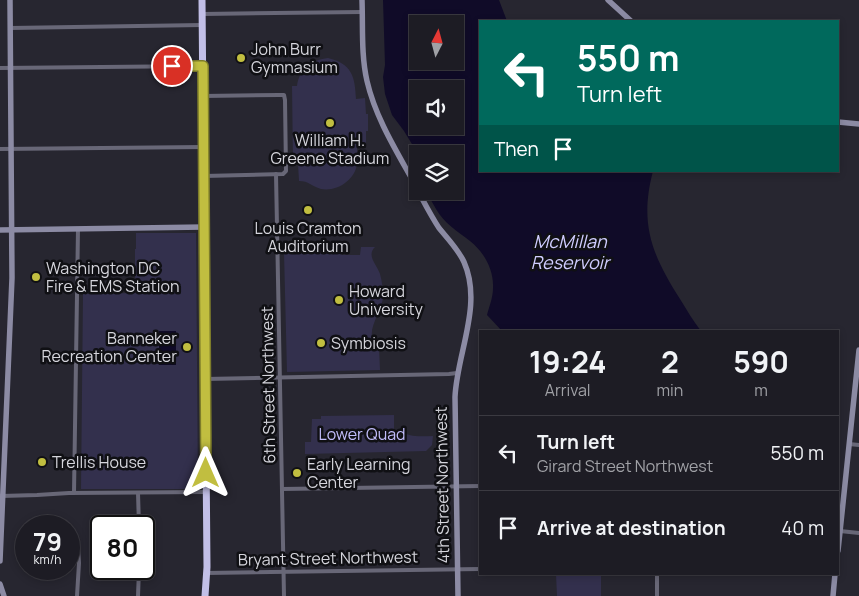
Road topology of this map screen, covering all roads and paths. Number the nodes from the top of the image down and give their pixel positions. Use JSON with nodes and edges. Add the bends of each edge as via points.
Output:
{"nodes":[{"id":1,"x":10,"y":0,"type":"edge"},
{"id":2,"x":202,"y":0,"type":"edge"},
{"id":3,"x":362,"y":0,"type":"edge"},
{"id":4,"x":608,"y":0,"type":"edge"},
{"id":5,"x":362,"y":12,"type":"junction"},
{"id":6,"x":202,"y":14,"type":"junction"},
{"id":7,"x":630,"y":20,"type":"edge"},
{"id":8,"x":202,"y":25,"type":"junction"},
{"id":9,"x":10,"y":28,"type":"junction"},
{"id":10,"x":203,"y":66,"type":"junction"},
{"id":11,"x":0,"y":68,"type":"edge"},
{"id":12,"x":10,"y":68,"type":"junction"},
{"id":13,"x":203,"y":96,"type":"junction"},
{"id":14,"x":839,"y":122,"type":"edge"},
{"id":15,"x":859,"y":124,"type":"edge"},
{"id":16,"x":203,"y":147,"type":"junction"},
{"id":17,"x":0,"y":149,"type":"edge"},
{"id":18,"x":11,"y":149,"type":"junction"},
{"id":19,"x":276,"y":174,"type":"junction"},
{"id":20,"x":409,"y":174,"type":"edge"},
{"id":21,"x":204,"y":176,"type":"junction"},
{"id":22,"x":423,"y":200,"type":"edge"},
{"id":23,"x":204,"y":227,"type":"junction"},
{"id":24,"x":78,"y":229,"type":"junction"},
{"id":25,"x":0,"y":230,"type":"edge"},
{"id":26,"x":12,"y":230,"type":"junction"},
{"id":27,"x":859,"y":351,"type":"edge"},
{"id":28,"x":457,"y":373,"type":"junction"},
{"id":29,"x":280,"y":378,"type":"junction"},
{"id":30,"x":205,"y":379,"type":"junction"},
{"id":31,"x":849,"y":444,"type":"junction"},
{"id":32,"x":859,"y":445,"type":"edge"},
{"id":33,"x":456,"y":486,"type":"junction"},
{"id":34,"x":479,"y":486,"type":"edge"},
{"id":35,"x":282,"y":489,"type":"junction"},
{"id":36,"x":206,"y":492,"type":"junction"},
{"id":37,"x":74,"y":493,"type":"junction"},
{"id":38,"x":138,"y":493,"type":"junction"},
{"id":39,"x":1,"y":496,"type":"edge"},
{"id":40,"x":139,"y":515,"type":"edge"},
{"id":41,"x":839,"y":523,"type":"edge"},
{"id":42,"x":839,"y":531,"type":"edge"},
{"id":43,"x":859,"y":533,"type":"edge"},
{"id":44,"x":0,"y":554,"type":"edge"},
{"id":45,"x":0,"y":561,"type":"edge"},
{"id":46,"x":479,"y":568,"type":"edge"},
{"id":47,"x":458,"y":569,"type":"junction"},
{"id":48,"x":206,"y":572,"type":"junction"},
{"id":49,"x":284,"y":572,"type":"junction"},
{"id":50,"x":657,"y":575,"type":"edge"},
{"id":51,"x":835,"y":575,"type":"edge"},
{"id":52,"x":78,"y":580,"type":"edge"},
{"id":53,"x":139,"y":580,"type":"edge"},
{"id":54,"x":0,"y":584,"type":"edge"},
{"id":55,"x":4,"y":596,"type":"edge"},
{"id":56,"x":77,"y":596,"type":"edge"},
{"id":57,"x":138,"y":596,"type":"edge"},
{"id":58,"x":205,"y":596,"type":"edge"},
{"id":59,"x":284,"y":596,"type":"edge"},
{"id":60,"x":458,"y":596,"type":"edge"},
{"id":61,"x":657,"y":596,"type":"edge"},
{"id":62,"x":833,"y":596,"type":"edge"}],
"edges":[{"from":1,"to":9,"type":"street"},
{"from":2,"to":6,"type":"highway"},
{"from":3,"to":5,"type":"street","name":"4th Street Northwest"},
{"from":4,"to":7,"type":"street"},
{"from":5,"to":6,"type":"street"},
{"from":5,"to":20,"type":"street","name":"4th Street Northwest","via":[[364,60],[370,93]]},
{"from":6,"to":8,"type":"highway"},
{"from":8,"to":9,"type":"street"},
{"from":8,"to":10,"type":"highway"},
{"from":9,"to":12,"type":"street"},
{"from":10,"to":12,"type":"street"},
{"from":10,"to":13,"type":"highway"},
{"from":11,"to":12,"type":"street"},
{"from":12,"to":18,"type":"street"},
{"from":13,"to":16,"type":"highway"},
{"from":13,"to":19,"type":"street","via":[[285,97],[286,171]]},
{"from":14,"to":15,"type":"street"},
{"from":16,"to":18,"type":"street"},
{"from":16,"to":21,"type":"highway"},
{"from":17,"to":18,"type":"street"},
{"from":18,"to":26,"type":"street"},
{"from":19,"to":21,"type":"street"},
{"from":19,"to":29,"type":"street","name":"6th Street Northwest"},
{"from":21,"to":23,"type":"highway"},
{"from":22,"to":28,"type":"street","name":"4th Street Northwest","via":[[460,255],[470,282],[471,310]]},
{"from":23,"to":24,"type":"street"},
{"from":23,"to":30,"type":"highway"},
{"from":24,"to":26,"type":"street"},
{"from":24,"to":37,"type":"street"},
{"from":25,"to":26,"type":"street"},
{"from":26,"to":39,"type":"street","via":[[12,296]]},
{"from":27,"to":31,"type":"street"},
{"from":28,"to":29,"type":"street"},
{"from":28,"to":33,"type":"street","name":"4th Street Northwest"},
{"from":29,"to":30,"type":"street"},
{"from":29,"to":35,"type":"street","name":"6th Street Northwest"},
{"from":30,"to":36,"type":"highway"},
{"from":31,"to":32,"type":"street"},
{"from":31,"to":41,"type":"street"},
{"from":33,"to":34,"type":"street"},
{"from":33,"to":35,"type":"street"},
{"from":33,"to":47,"type":"street","name":"4th Street Northwest"},
{"from":35,"to":49,"type":"street","name":"6th Street Northwest"},
{"from":36,"to":38,"type":"street"},
{"from":36,"to":48,"type":"highway"},
{"from":37,"to":38,"type":"street"},
{"from":37,"to":39,"type":"street"},
{"from":38,"to":40,"type":"street"},
{"from":39,"to":44,"type":"street"},
{"from":42,"to":43,"type":"street"},
{"from":44,"to":45,"type":"street"},
{"from":46,"to":47,"type":"street","name":"Bryant Street Northwest"},
{"from":47,"to":49,"type":"street","name":"Bryant Street Northwest"},
{"from":47,"to":60,"type":"street","name":"4th Street Northwest"},
{"from":48,"to":49,"type":"street","name":"Bryant Street Northwest"},
{"from":48,"to":58,"type":"highway"},
{"from":49,"to":59,"type":"street","name":"6th Street Northwest"},
{"from":50,"to":61,"type":"street"},
{"from":51,"to":62,"type":"street"},
{"from":52,"to":56,"type":"street"},
{"from":53,"to":57,"type":"street"},
{"from":54,"to":55,"type":"street"}]}
